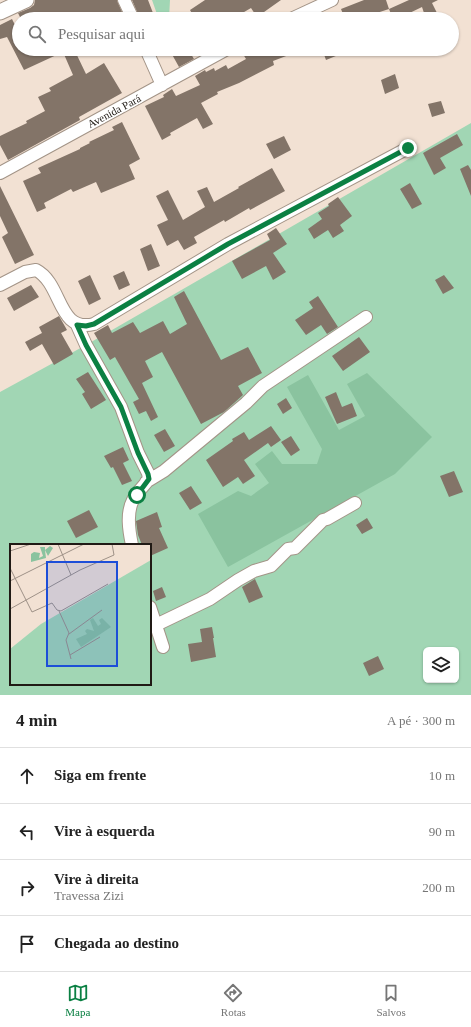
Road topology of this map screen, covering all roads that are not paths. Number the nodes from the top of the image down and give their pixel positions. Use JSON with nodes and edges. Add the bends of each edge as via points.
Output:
{"nodes":[{"id":1,"x":26,"y":0,"type":"edge"},
{"id":2,"x":124,"y":0,"type":"edge"},
{"id":3,"x":332,"y":0,"type":"edge"},
{"id":4,"x":0,"y":12,"type":"edge"},
{"id":5,"x":130,"y":12,"type":"edge"},
{"id":6,"x":306,"y":12,"type":"edge"},
{"id":7,"x":149,"y":56,"type":"edge"},
{"id":8,"x":214,"y":56,"type":"edge"},
{"id":9,"x":162,"y":85,"type":"junction"},
{"id":10,"x":408,"y":148,"type":"dead end"},
{"id":11,"x":0,"y":173,"type":"edge"},
{"id":12,"x":0,"y":285,"type":"edge"},
{"id":13,"x":366,"y":317,"type":"dead end"},
{"id":14,"x":77,"y":325,"type":"junction"},
{"id":15,"x":146,"y":482,"type":"junction"},
{"id":16,"x":356,"y":504,"type":"dead end"},
{"id":17,"x":132,"y":544,"type":"edge"},
{"id":18,"x":151,"y":610,"type":"edge"},
{"id":19,"x":156,"y":625,"type":"junction"},
{"id":20,"x":164,"y":647,"type":"dead end"}],
"edges":[{"from":1,"to":4,"type":"street"},
{"from":2,"to":5,"type":"street"},
{"from":3,"to":6,"type":"street"},
{"from":7,"to":9,"type":"street"},
{"from":8,"to":9,"type":"street","name":"Avenida Pará"},
{"from":9,"to":11,"type":"street","name":"Avenida Pará"},
{"from":10,"to":14,"type":"street","via":[[228,244],[94,324]]},
{"from":12,"to":14,"type":"street","via":[[25,272],[36,270],[46,278],[69,319]]},
{"from":13,"to":15,"type":"street","via":[[262,386],[246,403],[164,471]]},
{"from":14,"to":15,"type":"street","via":[[121,407],[148,474],[149,479]]},
{"from":15,"to":17,"type":"street","via":[[131,506],[129,525]]},
{"from":16,"to":19,"type":"street","via":[[323,520],[295,548],[288,549],[271,566],[254,571],[210,599]]},
{"from":18,"to":19,"type":"street"},
{"from":19,"to":20,"type":"street"}]}
